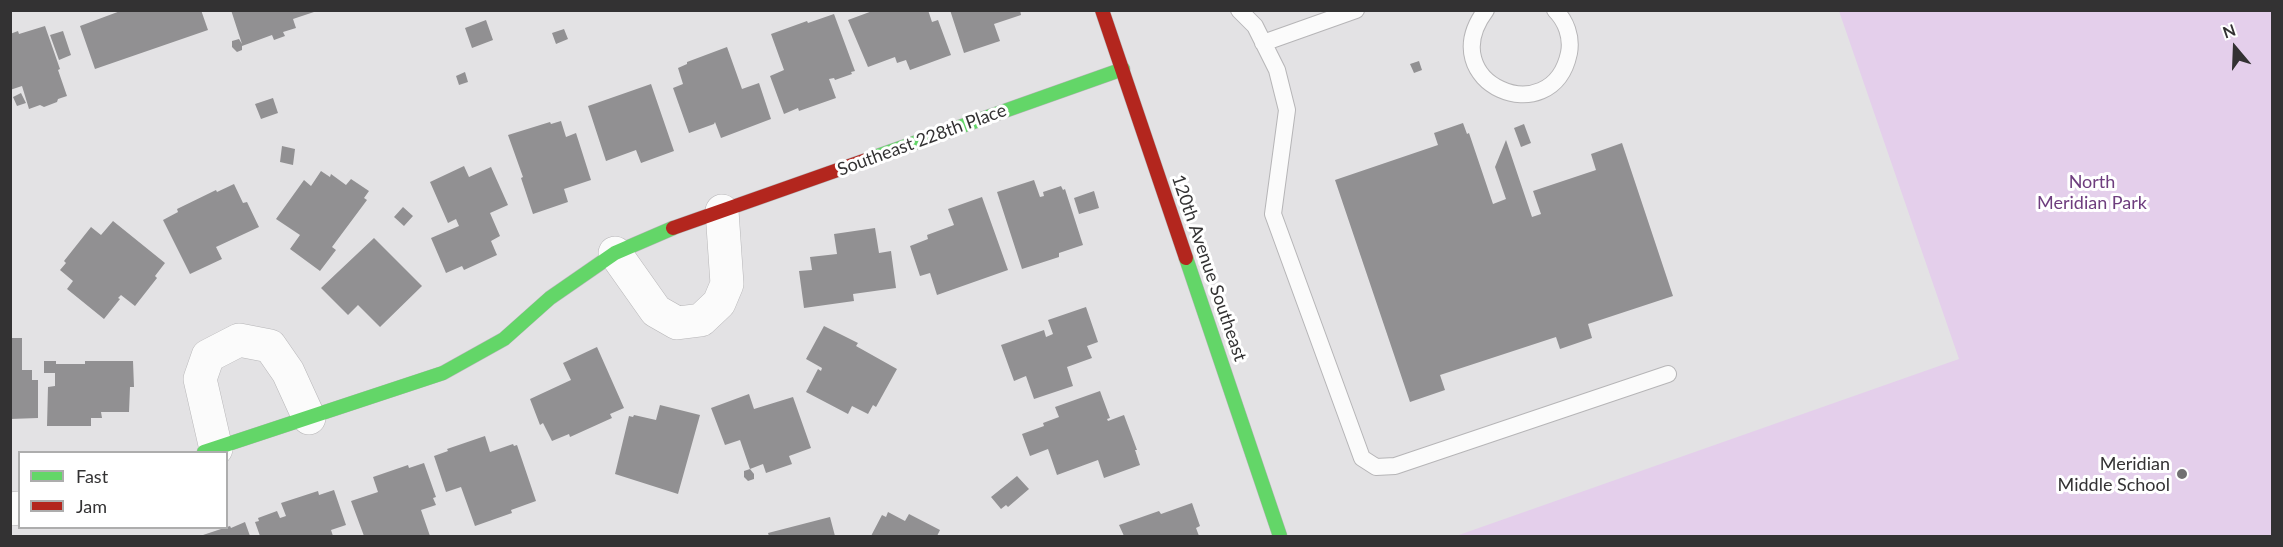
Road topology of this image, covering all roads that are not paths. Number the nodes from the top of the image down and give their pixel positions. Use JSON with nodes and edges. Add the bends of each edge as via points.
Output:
{"nodes":[{"id":1,"x":1102,"y":10,"type":"edge"},
{"id":2,"x":1239,"y":10,"type":"edge"},
{"id":3,"x":1356,"y":10,"type":"edge"},
{"id":4,"x":1486,"y":10,"type":"edge"},
{"id":5,"x":1555,"y":10,"type":"edge"},
{"id":6,"x":1263,"y":43,"type":"junction"},
{"id":7,"x":1123,"y":69,"type":"junction"},
{"id":8,"x":722,"y":212,"type":"junction"},
{"id":9,"x":615,"y":252,"type":"junction"},
{"id":10,"x":1668,"y":374,"type":"dead end"},
{"id":11,"x":309,"y":418,"type":"junction"},
{"id":12,"x":210,"y":451,"type":"edge"},
{"id":13,"x":1280,"y":537,"type":"edge"}],
"edges":[{"from":1,"to":7,"type":"street","name":"120th Avenue Southeast"},
{"from":2,"to":6,"type":"lane","via":[[1255,26]]},
{"from":3,"to":6,"type":"lane"},
{"from":4,"to":5,"type":"lane","via":[[1472,38],[1474,60],[1485,81],[1513,94],[1545,89],[1567,64],[1568,31]]},
{"from":6,"to":10,"type":"lane","via":[[1278,70],[1287,110],[1273,214],[1362,458],[1377,467],[1395,466]]},
{"from":7,"to":8,"type":"street","name":"Southeast 228th Place"},
{"from":7,"to":13,"type":"street","name":"120th Avenue Southeast"},
{"from":8,"to":9,"type":"street","name":"Southeast 228th Place"},
{"from":8,"to":9,"type":"street","via":[[727,284],[719,303],[701,320],[677,323],[656,311]]},
{"from":9,"to":11,"type":"street","name":"Southeast 228th Place","via":[[550,298],[504,339],[443,373]]},
{"from":11,"to":12,"type":"street","name":"Southeast 228th Place"},
{"from":11,"to":12,"type":"street","name":"Southeast 228th Place","via":[[288,372],[270,346],[239,340],[208,356],[200,379]]}]}
